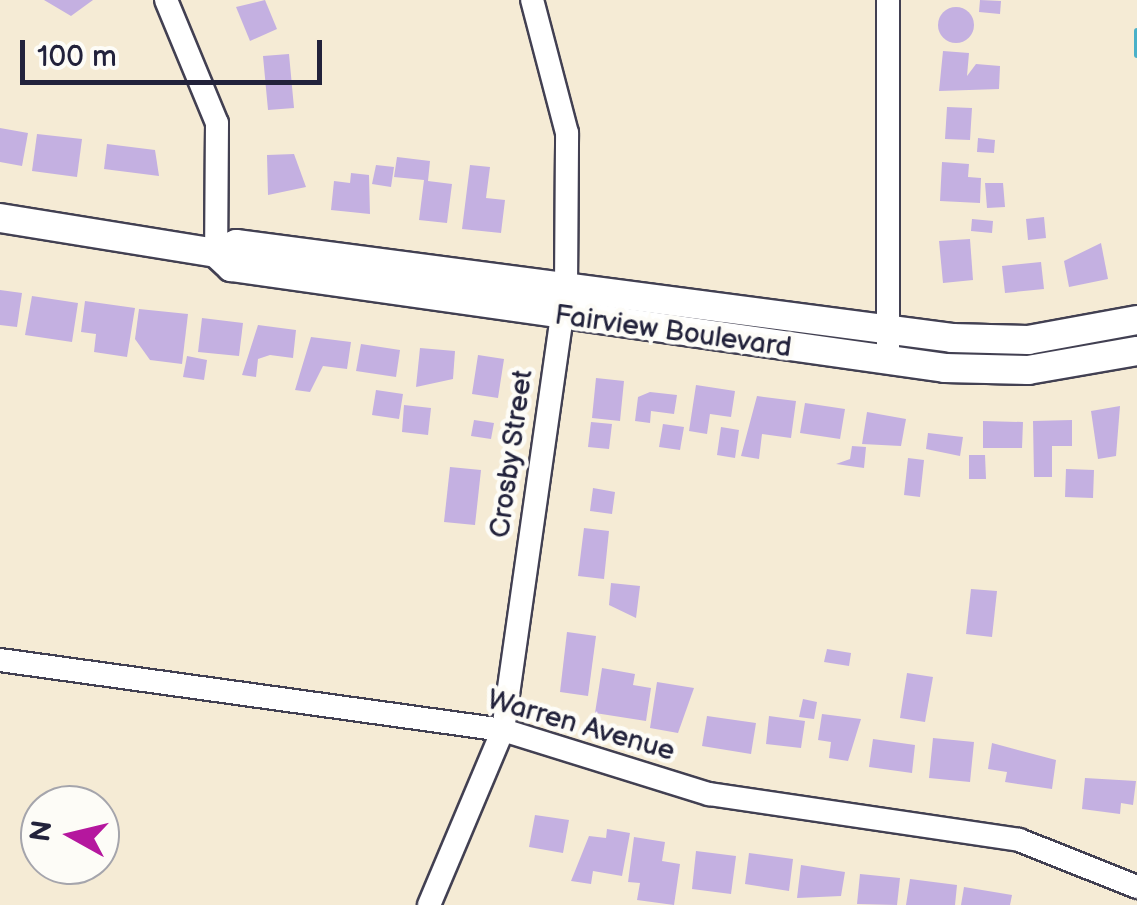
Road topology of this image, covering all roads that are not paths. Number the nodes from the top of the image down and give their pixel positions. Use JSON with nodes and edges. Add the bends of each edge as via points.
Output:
{"nodes":[{"id":1,"x":166,"y":0,"type":"edge"},
{"id":2,"x":532,"y":0,"type":"edge"},
{"id":3,"x":888,"y":0,"type":"edge"},
{"id":4,"x":0,"y":218,"type":"edge"},
{"id":5,"x":216,"y":253,"type":"junction"},
{"id":6,"x":566,"y":288,"type":"junction"},
{"id":7,"x":562,"y":318,"type":"junction"},
{"id":8,"x":1137,"y":320,"type":"edge"},
{"id":9,"x":889,"y":331,"type":"junction"},
{"id":10,"x":1137,"y":350,"type":"edge"},
{"id":11,"x":888,"y":361,"type":"junction"},
{"id":12,"x":0,"y":660,"type":"edge"},
{"id":13,"x":503,"y":730,"type":"junction"},
{"id":14,"x":1137,"y":888,"type":"edge"},
{"id":15,"x":429,"y":905,"type":"edge"}],
"edges":[{"from":1,"to":5,"type":"street","via":[[216,123]]},
{"from":2,"to":6,"type":"street","name":"Crosby Street","via":[[567,133]]},
{"from":3,"to":9,"type":"street"},
{"from":4,"to":5,"type":"street","name":"Fairview Boulevard"},
{"from":5,"to":6,"type":"street","name":"Fairview Boulevard","via":[[236,244]]},
{"from":5,"to":7,"type":"street","name":"Fairview Boulevard","via":[[230,267]]},
{"from":6,"to":7,"type":"street","name":"Crosby Street"},
{"from":6,"to":9,"type":"street","name":"Fairview Boulevard"},
{"from":7,"to":11,"type":"street","name":"Fairview Boulevard"},
{"from":7,"to":13,"type":"street","name":"Crosby Street"},
{"from":8,"to":9,"type":"street","name":"Fairview Boulevard","via":[[1028,340]]},
{"from":9,"to":11,"type":"street"},
{"from":10,"to":11,"type":"street","name":"Fairview Boulevard","via":[[1011,371]]},
{"from":12,"to":13,"type":"street","name":"Warren Avenue"},
{"from":13,"to":14,"type":"street","name":"Warren Avenue","via":[[709,794],[1019,840]]},
{"from":13,"to":15,"type":"street","name":"Crosby Street"}]}
